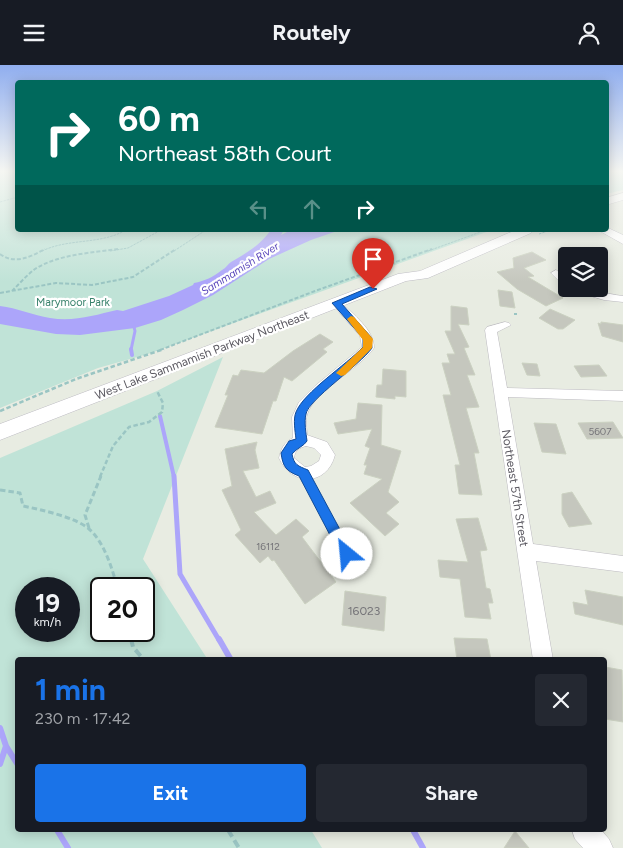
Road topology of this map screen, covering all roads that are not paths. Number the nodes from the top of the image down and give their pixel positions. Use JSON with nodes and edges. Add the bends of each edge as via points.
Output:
{"nodes":[{"id":1,"x":522,"y":232,"type":"edge"},
{"id":2,"x":608,"y":232,"type":"edge"},
{"id":3,"x":623,"y":240,"type":"edge"},
{"id":4,"x":604,"y":297,"type":"edge"},
{"id":5,"x":623,"y":299,"type":"edge"},
{"id":6,"x":336,"y":303,"type":"junction"},
{"id":7,"x":512,"y":318,"type":"dead end"},
{"id":8,"x":500,"y":392,"type":"junction"},
{"id":9,"x":623,"y":396,"type":"edge"},
{"id":10,"x":0,"y":432,"type":"edge"},
{"id":11,"x":301,"y":441,"type":"junction"},
{"id":12,"x":304,"y":473,"type":"junction"},
{"id":13,"x":525,"y":551,"type":"junction"},
{"id":14,"x":623,"y":564,"type":"edge"},
{"id":15,"x":355,"y":570,"type":"dead end"},
{"id":16,"x":543,"y":657,"type":"edge"}],
"edges":[{"from":1,"to":6,"type":"main road","name":"West Lake Sammamish Parkway Northeast","via":[[422,275],[403,277]]},
{"from":2,"to":3,"type":"main road"},
{"from":4,"to":5,"type":"street"},
{"from":6,"to":10,"type":"main road","name":"West Lake Sammamish Parkway Northeast"},
{"from":6,"to":11,"type":"street","via":[[368,339],[368,348],[307,401],[300,413]]},
{"from":7,"to":8,"type":"street","name":"Northeast 57th Street","via":[[492,330]]},
{"from":8,"to":9,"type":"street"},
{"from":8,"to":13,"type":"street","name":"Northeast 57th Street"},
{"from":11,"to":12,"type":"street","via":[[289,448],[286,459],[292,469]]},
{"from":11,"to":12,"type":"street","via":[[318,443],[328,455],[320,470]]},
{"from":12,"to":15,"type":"lane"},
{"from":13,"to":14,"type":"street"},
{"from":13,"to":16,"type":"street","name":"Northeast 57th Street"}]}
